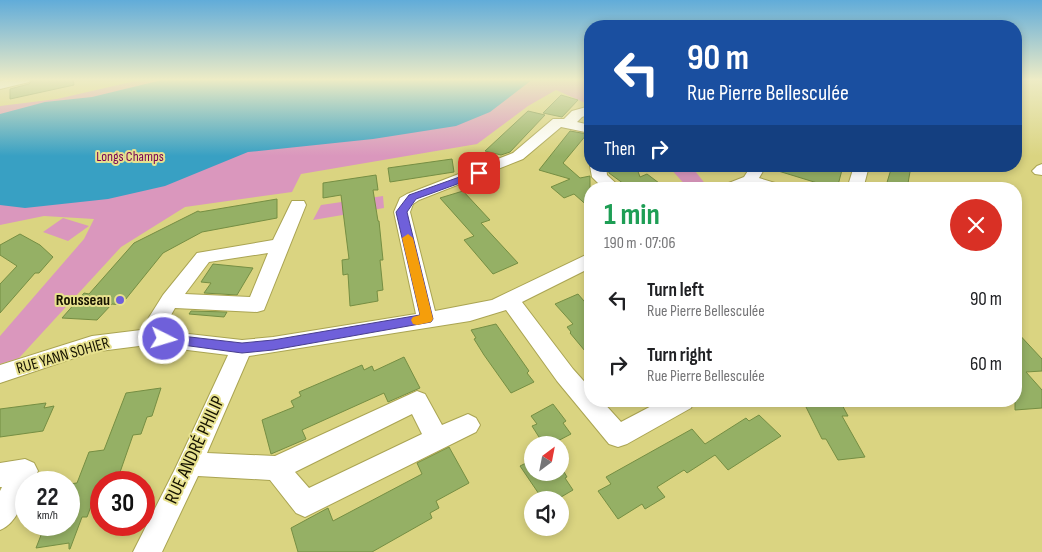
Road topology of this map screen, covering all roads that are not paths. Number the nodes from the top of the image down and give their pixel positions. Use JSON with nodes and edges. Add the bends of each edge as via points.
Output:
{"nodes":[{"id":1,"x":584,"y":112,"type":"edge"},
{"id":2,"x":568,"y":123,"type":"junction"},
{"id":3,"x":584,"y":127,"type":"edge"},
{"id":4,"x":599,"y":172,"type":"edge"},
{"id":5,"x":755,"y":172,"type":"edge"},
{"id":6,"x":750,"y":180,"type":"junction"},
{"id":7,"x":606,"y":182,"type":"edge"},
{"id":8,"x":745,"y":182,"type":"edge"},
{"id":9,"x":756,"y":182,"type":"edge"},
{"id":10,"x":298,"y":205,"type":"dead end"},
{"id":11,"x":280,"y":245,"type":"junction"},
{"id":12,"x":584,"y":263,"type":"edge"},
{"id":13,"x":170,"y":300,"type":"junction"},
{"id":14,"x":510,"y":300,"type":"junction"},
{"id":15,"x":426,"y":319,"type":"junction"},
{"id":16,"x":148,"y":337,"type":"junction"},
{"id":17,"x":242,"y":348,"type":"junction"},
{"id":18,"x":0,"y":374,"type":"edge"},
{"id":19,"x":584,"y":397,"type":"edge"},
{"id":20,"x":593,"y":407,"type":"edge"},
{"id":21,"x":672,"y":407,"type":"edge"},
{"id":22,"x":468,"y":425,"type":"dead end"},
{"id":23,"x":437,"y":439,"type":"junction"},
{"id":24,"x":190,"y":464,"type":"junction"},
{"id":25,"x":276,"y":468,"type":"junction"},
{"id":26,"x":0,"y":475,"type":"edge"},
{"id":27,"x":0,"y":517,"type":"edge"},
{"id":28,"x":147,"y":552,"type":"edge"}],
"edges":[{"from":1,"to":2,"type":"street"},
{"from":2,"to":3,"type":"street"},
{"from":2,"to":15,"type":"street","via":[[558,122],[518,156],[412,197],[403,209]]},
{"from":4,"to":7,"type":"street"},
{"from":5,"to":6,"type":"street"},
{"from":6,"to":8,"type":"street"},
{"from":6,"to":9,"type":"street"},
{"from":10,"to":11,"type":"street"},
{"from":11,"to":13,"type":"street","via":[[203,257]]},
{"from":11,"to":13,"type":"street","via":[[257,305]]},
{"from":12,"to":14,"type":"street","name":"RUE YANN SOHIER"},
{"from":13,"to":16,"type":"street"},
{"from":14,"to":15,"type":"street","name":"RUE YANN SOHIER","via":[[470,314]]},
{"from":14,"to":19,"type":"street"},
{"from":15,"to":17,"type":"street","name":"RUE YANN SOHIER"},
{"from":16,"to":17,"type":"street","name":"RUE YANN SOHIER"},
{"from":16,"to":18,"type":"street","name":"RUE YANN SOHIER","via":[[92,344]]},
{"from":17,"to":24,"type":"street","name":"RUE ANDRÉ PHILIP"},
{"from":20,"to":21,"type":"street","via":[[618,436]]},
{"from":22,"to":23,"type":"street"},
{"from":23,"to":25,"type":"street","via":[[305,504]]},
{"from":23,"to":25,"type":"street","via":[[417,401]]},
{"from":24,"to":25,"type":"street"},
{"from":24,"to":28,"type":"street","name":"RUE ANDRÉ PHILIP"},
{"from":26,"to":27,"type":"street","via":[[25,471]]}]}
